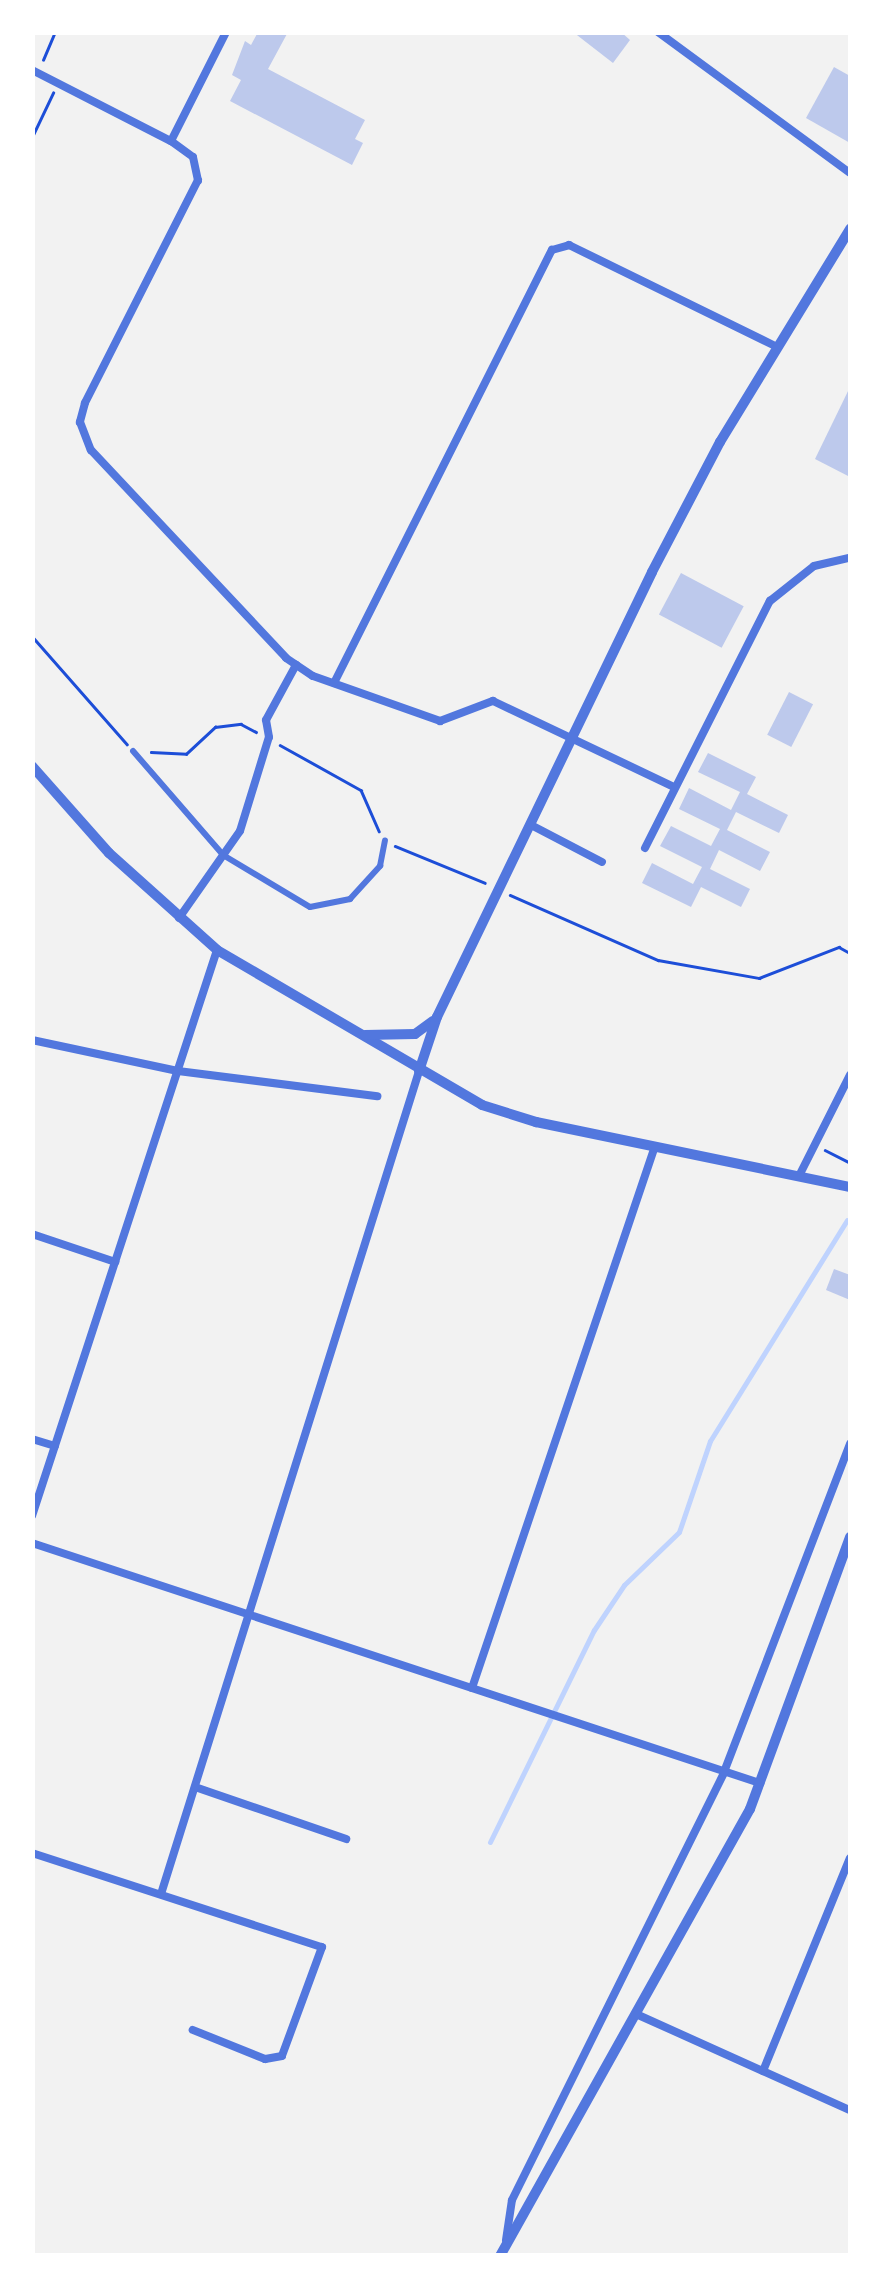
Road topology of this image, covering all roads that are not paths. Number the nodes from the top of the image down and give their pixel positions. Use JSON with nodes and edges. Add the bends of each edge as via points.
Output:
{"nodes":[{"id":1,"x":226,"y":32,"type":"edge"},
{"id":2,"x":658,"y":32,"type":"edge"},
{"id":3,"x":35,"y":71,"type":"edge"},
{"id":4,"x":171,"y":141,"type":"junction"},
{"id":5,"x":850,"y":172,"type":"edge"},
{"id":6,"x":850,"y":229,"type":"edge"},
{"id":7,"x":776,"y":346,"type":"junction"},
{"id":8,"x":850,"y":558,"type":"edge"},
{"id":9,"x":296,"y":665,"type":"junction"},
{"id":10,"x":334,"y":684,"type":"junction"},
{"id":11,"x":571,"y":737,"type":"junction"},
{"id":12,"x":133,"y":751,"type":"road end"},
{"id":13,"x":32,"y":766,"type":"edge"},
{"id":14,"x":674,"y":787,"type":"junction"},
{"id":15,"x":531,"y":825,"type":"junction"},
{"id":16,"x":385,"y":840,"type":"road end"},
{"id":17,"x":645,"y":848,"type":"dead end"},
{"id":18,"x":222,"y":855,"type":"junction"},
{"id":19,"x":602,"y":862,"type":"dead end"},
{"id":20,"x":178,"y":919,"type":"junction"},
{"id":21,"x":217,"y":950,"type":"junction"},
{"id":22,"x":437,"y":1017,"type":"junction"},
{"id":23,"x":356,"y":1032,"type":"junction"},
{"id":24,"x":32,"y":1040,"type":"edge"},
{"id":25,"x":178,"y":1071,"type":"junction"},
{"id":26,"x":419,"y":1071,"type":"junction"},
{"id":27,"x":850,"y":1075,"type":"edge"},
{"id":28,"x":377,"y":1096,"type":"dead end"},
{"id":29,"x":655,"y":1146,"type":"junction"},
{"id":30,"x":800,"y":1174,"type":"junction"},
{"id":31,"x":848,"y":1186,"type":"edge"},
{"id":32,"x":32,"y":1234,"type":"edge"},
{"id":33,"x":115,"y":1262,"type":"junction"},
{"id":34,"x":32,"y":1438,"type":"edge"},
{"id":35,"x":850,"y":1443,"type":"edge"},
{"id":36,"x":55,"y":1446,"type":"junction"},
{"id":37,"x":32,"y":1516,"type":"edge"},
{"id":38,"x":850,"y":1537,"type":"edge"},
{"id":39,"x":32,"y":1543,"type":"edge"},
{"id":40,"x":249,"y":1614,"type":"junction"},
{"id":41,"x":472,"y":1688,"type":"junction"},
{"id":42,"x":724,"y":1772,"type":"junction"},
{"id":43,"x":760,"y":1784,"type":"junction"},
{"id":44,"x":194,"y":1787,"type":"junction"},
{"id":45,"x":346,"y":1838,"type":"dead end"},
{"id":46,"x":32,"y":1854,"type":"edge"},
{"id":47,"x":850,"y":1858,"type":"edge"},
{"id":48,"x":161,"y":1894,"type":"junction"},
{"id":49,"x":636,"y":2014,"type":"junction"},
{"id":50,"x":193,"y":2030,"type":"dead end"},
{"id":51,"x":763,"y":2070,"type":"junction"},
{"id":52,"x":850,"y":2110,"type":"edge"},
{"id":53,"x":503,"y":2251,"type":"edge"}],
"edges":[{"from":1,"to":4,"type":"street"},
{"from":2,"to":5,"type":"street"},
{"from":3,"to":4,"type":"street"},
{"from":4,"to":9,"type":"street","via":[[193,158],[198,180],[80,422],[91,450]]},
{"from":6,"to":7,"type":"street"},
{"from":7,"to":10,"type":"street","via":[[569,245],[552,250]]},
{"from":7,"to":11,"type":"street"},
{"from":8,"to":14,"type":"street","via":[[814,566],[770,601]]},
{"from":9,"to":10,"type":"street"},
{"from":9,"to":18,"type":"street","via":[[266,720],[269,739],[240,830]]},
{"from":10,"to":11,"type":"street","via":[[440,721],[493,702]]},
{"from":11,"to":14,"type":"street"},
{"from":11,"to":15,"type":"street"},
{"from":12,"to":18,"type":"street"},
{"from":13,"to":20,"type":"street"},
{"from":14,"to":17,"type":"street"},
{"from":15,"to":19,"type":"street"},
{"from":15,"to":22,"type":"street"},
{"from":16,"to":18,"type":"street","via":[[380,866],[350,899],[310,907]]},
{"from":18,"to":20,"type":"street"},
{"from":20,"to":21,"type":"street"},
{"from":21,"to":23,"type":"street"},
{"from":21,"to":25,"type":"street"},
{"from":22,"to":23,"type":"street","via":[[400,1037]]},
{"from":22,"to":26,"type":"street"},
{"from":23,"to":26,"type":"street"},
{"from":24,"to":25,"type":"street"},
{"from":25,"to":28,"type":"street"},
{"from":25,"to":33,"type":"street"},
{"from":26,"to":29,"type":"street","via":[[515,1117]]},
{"from":26,"to":40,"type":"street"},
{"from":27,"to":30,"type":"street"},
{"from":29,"to":30,"type":"street"},
{"from":29,"to":41,"type":"street"},
{"from":30,"to":31,"type":"street"},
{"from":32,"to":33,"type":"street"},
{"from":33,"to":36,"type":"street"},
{"from":34,"to":36,"type":"street"},
{"from":35,"to":42,"type":"street"},
{"from":36,"to":37,"type":"street"},
{"from":38,"to":43,"type":"street"},
{"from":39,"to":40,"type":"street"},
{"from":40,"to":41,"type":"street"},
{"from":40,"to":44,"type":"street"},
{"from":41,"to":42,"type":"street"},
{"from":42,"to":43,"type":"street"},
{"from":42,"to":53,"type":"street","via":[[512,2200]]},
{"from":43,"to":49,"type":"street"},
{"from":44,"to":45,"type":"street"},
{"from":44,"to":48,"type":"street"},
{"from":46,"to":48,"type":"street"},
{"from":47,"to":51,"type":"street"},
{"from":48,"to":50,"type":"street","via":[[322,1947],[282,2056],[265,2058]]},
{"from":49,"to":51,"type":"street"},
{"from":49,"to":53,"type":"street"},
{"from":51,"to":52,"type":"street"}]}
